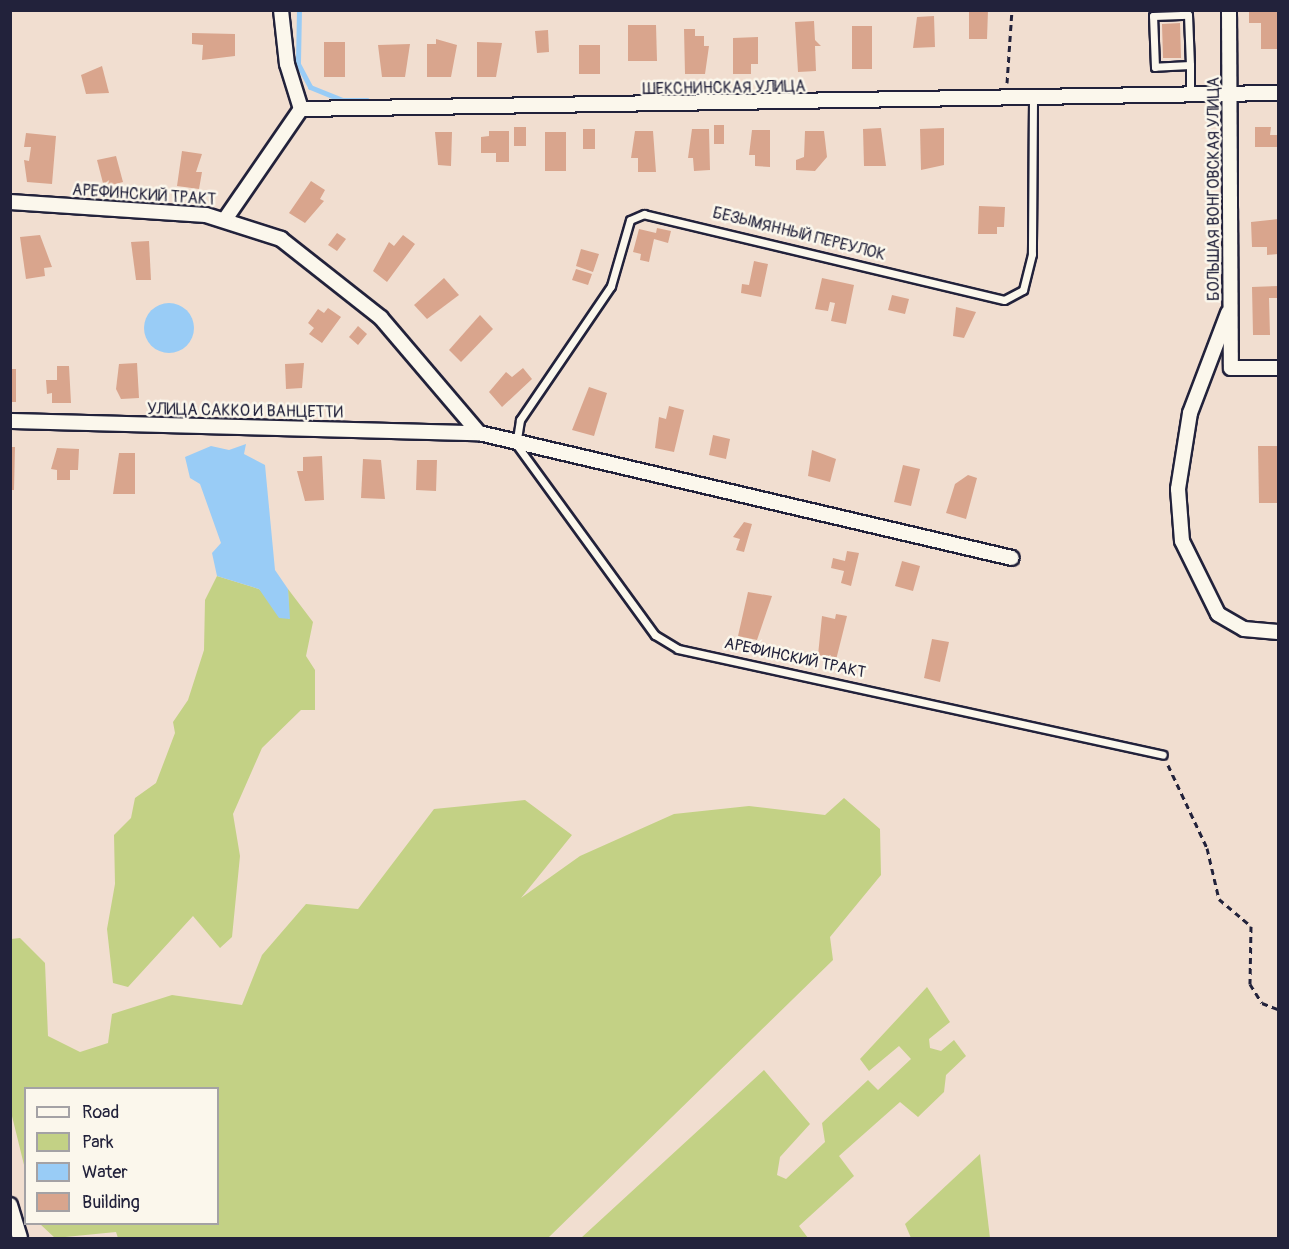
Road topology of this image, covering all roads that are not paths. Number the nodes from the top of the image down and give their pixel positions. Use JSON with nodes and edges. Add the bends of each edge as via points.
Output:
{"nodes":[{"id":1,"x":281,"y":10,"type":"edge"},
{"id":2,"x":1229,"y":10,"type":"edge"},
{"id":3,"x":1190,"y":65,"type":"junction"},
{"id":4,"x":1278,"y":93,"type":"edge"},
{"id":5,"x":1230,"y":95,"type":"junction"},
{"id":6,"x":1190,"y":98,"type":"junction"},
{"id":7,"x":1033,"y":100,"type":"junction"},
{"id":8,"x":301,"y":110,"type":"junction"},
{"id":9,"x":10,"y":202,"type":"edge"},
{"id":10,"x":226,"y":218,"type":"junction"},
{"id":11,"x":1231,"y":306,"type":"junction"},
{"id":12,"x":1278,"y":368,"type":"edge"},
{"id":13,"x":10,"y":421,"type":"edge"},
{"id":14,"x":479,"y":433,"type":"junction"},
{"id":15,"x":516,"y":444,"type":"junction"},
{"id":16,"x":1012,"y":558,"type":"dead end"},
{"id":17,"x":1278,"y":632,"type":"edge"},
{"id":18,"x":1163,"y":755,"type":"road end"},
{"id":19,"x":10,"y":1204,"type":"edge"},
{"id":20,"x":20,"y":1239,"type":"edge"}],
"edges":[{"from":1,"to":8,"type":"street","via":[[287,64]]},
{"from":2,"to":5,"type":"street","name":"БОЛЬШАЯ ВОНГОВСКАЯ УЛИЦА"},
{"from":3,"to":3,"type":"lane","via":[[1155,67],[1153,16],[1188,15]]},
{"from":3,"to":6,"type":"lane"},
{"from":4,"to":5,"type":"street","name":"ШЕКСНИНСКАЯ УЛИЦА"},
{"from":5,"to":6,"type":"street","name":"ШЕКСНИНСКАЯ УЛИЦА"},
{"from":5,"to":11,"type":"street","name":"БОЛЬШАЯ ВОНГОВСКАЯ УЛИЦА"},
{"from":6,"to":7,"type":"street","name":"ШЕКСНИНСКАЯ УЛИЦА"},
{"from":7,"to":8,"type":"street","name":"ШЕКСНИНСКАЯ УЛИЦА"},
{"from":7,"to":15,"type":"lane","name":"БЕЗЫМЯННЫЙ ПЕРЕУЛОК","via":[[1032,254],[1023,290],[1004,300],[644,214],[630,220],[610,286],[520,420]]},
{"from":8,"to":10,"type":"street"},
{"from":9,"to":10,"type":"street","name":"АРЕФИНСКИЙ ТРАКТ"},
{"from":10,"to":14,"type":"street","name":"АРЕФИНСКИЙ ТРАКТ","via":[[280,239],[323,268],[400,336]]},
{"from":11,"to":12,"type":"street","name":"БОЛЬШАЯ ВОНГОВСКАЯ УЛИЦА","via":[[1231,368]]},
{"from":11,"to":17,"type":"street","via":[[1190,413],[1178,489],[1182,541],[1218,614],[1244,629]]},
{"from":13,"to":14,"type":"street","name":"УЛИЦА САККО И ВАНЦЕТТИ"},
{"from":14,"to":15,"type":"street"},
{"from":15,"to":16,"type":"street"},
{"from":15,"to":18,"type":"lane","name":"АРЕФИНСКИЙ ТРАКТ","via":[[655,635],[678,649]]},
{"from":19,"to":20,"type":"street"}]}
